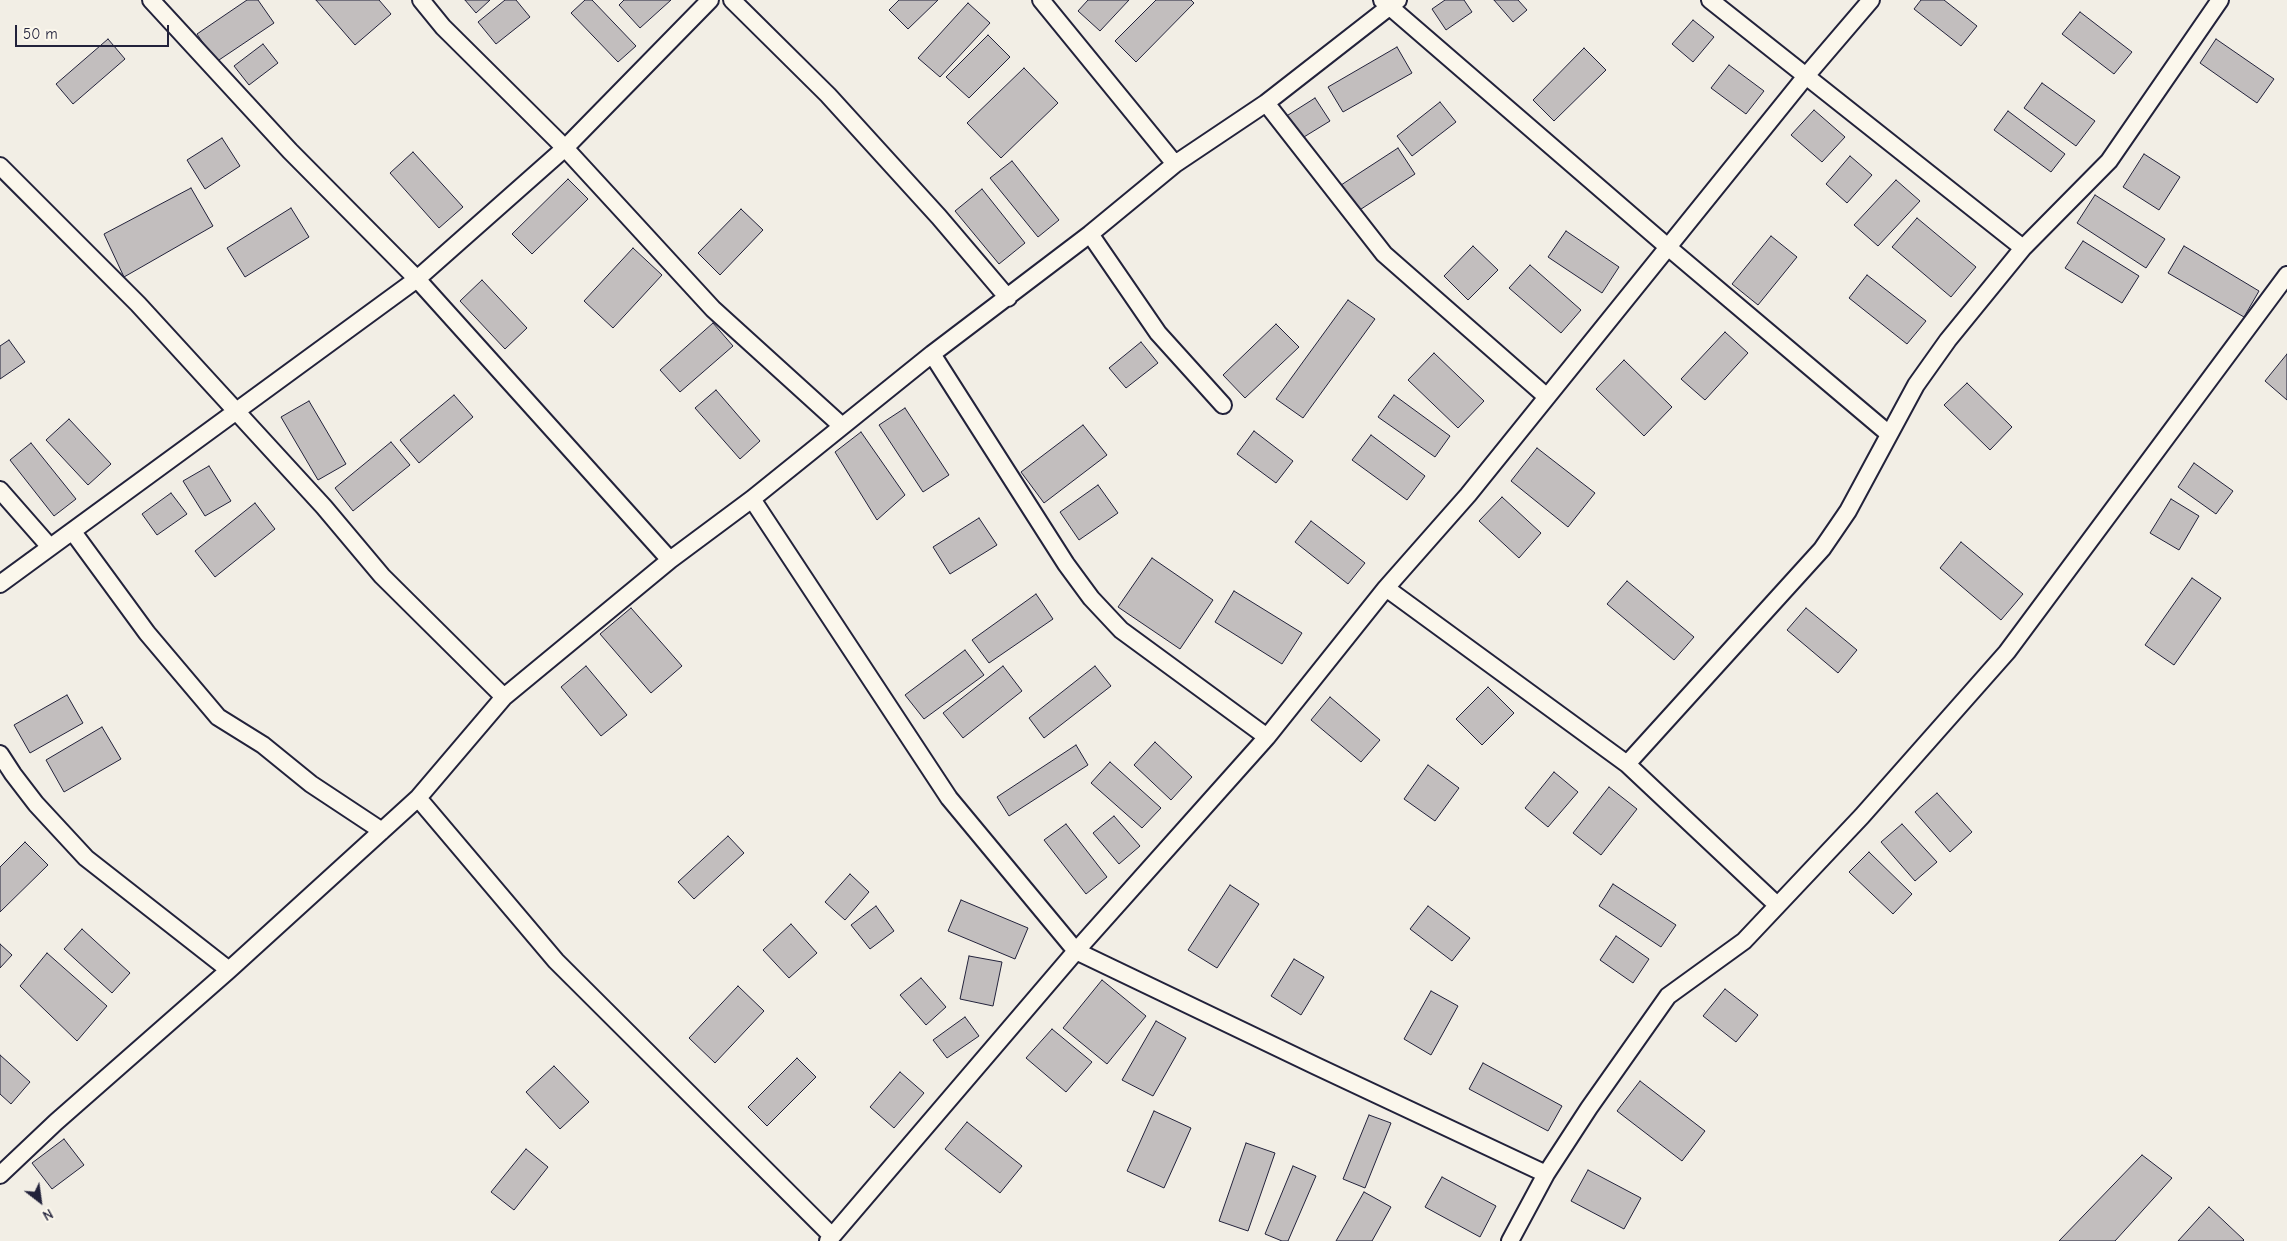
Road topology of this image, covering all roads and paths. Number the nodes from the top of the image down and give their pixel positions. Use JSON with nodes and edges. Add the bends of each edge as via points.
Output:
{"nodes":[{"id":1,"x":151,"y":0,"type":"edge"},
{"id":2,"x":421,"y":0,"type":"edge"},
{"id":3,"x":710,"y":0,"type":"edge"},
{"id":4,"x":732,"y":0,"type":"edge"},
{"id":5,"x":1041,"y":0,"type":"edge"},
{"id":6,"x":1710,"y":0,"type":"edge"},
{"id":7,"x":1871,"y":0,"type":"edge"},
{"id":8,"x":2220,"y":0,"type":"edge"},
{"id":9,"x":1390,"y":2,"type":"edge"},
{"id":10,"x":1806,"y":76,"type":"junction"},
{"id":11,"x":1266,"y":103,"type":"junction"},
{"id":12,"x":565,"y":148,"type":"junction"},
{"id":13,"x":1175,"y":164,"type":"junction"},
{"id":14,"x":0,"y":166,"type":"edge"},
{"id":15,"x":1090,"y":234,"type":"junction"},
{"id":16,"x":1668,"y":248,"type":"junction"},
{"id":17,"x":2023,"y":248,"type":"junction"},
{"id":18,"x":2287,"y":275,"type":"edge"},
{"id":19,"x":417,"y":279,"type":"junction"},
{"id":20,"x":1008,"y":298,"type":"junction"},
{"id":21,"x":932,"y":354,"type":"junction"},
{"id":22,"x":1547,"y":397,"type":"junction"},
{"id":23,"x":1223,"y":405,"type":"dead end"},
{"id":24,"x":237,"y":411,"type":"junction"},
{"id":25,"x":842,"y":426,"type":"junction"},
{"id":26,"x":1889,"y":434,"type":"junction"},
{"id":27,"x":0,"y":490,"type":"edge"},
{"id":28,"x":752,"y":498,"type":"junction"},
{"id":29,"x":73,"y":532,"type":"junction"},
{"id":30,"x":50,"y":547,"type":"junction"},
{"id":31,"x":670,"y":560,"type":"junction"},
{"id":32,"x":0,"y":584,"type":"edge"},
{"id":33,"x":1386,"y":588,"type":"junction"},
{"id":34,"x":504,"y":697,"type":"junction"},
{"id":35,"x":1267,"y":736,"type":"junction"},
{"id":36,"x":0,"y":754,"type":"edge"},
{"id":37,"x":1627,"y":764,"type":"junction"},
{"id":38,"x":418,"y":798,"type":"junction"},
{"id":39,"x":382,"y":831,"type":"junction"},
{"id":40,"x":1777,"y":905,"type":"junction"},
{"id":41,"x":1076,"y":951,"type":"junction"},
{"id":42,"x":229,"y":970,"type":"junction"},
{"id":43,"x":1546,"y":1174,"type":"junction"},
{"id":44,"x":0,"y":1175,"type":"edge"},
{"id":45,"x":830,"y":1239,"type":"edge"},
{"id":46,"x":1510,"y":1241,"type":"edge"}],
"edges":[{"from":1,"to":19,"type":"street","via":[[290,151]]},
{"from":2,"to":12,"type":"street","via":[[443,27]]},
{"from":3,"to":12,"type":"street"},
{"from":4,"to":20,"type":"street","via":[[828,95]]},
{"from":5,"to":13,"type":"street"},
{"from":6,"to":10,"type":"street"},
{"from":7,"to":10,"type":"street"},
{"from":8,"to":17,"type":"street","via":[[2110,161]]},
{"from":9,"to":11,"type":"street"},
{"from":9,"to":16,"type":"street"},
{"from":10,"to":16,"type":"street"},
{"from":10,"to":17,"type":"street"},
{"from":11,"to":13,"type":"street"},
{"from":11,"to":22,"type":"street","via":[[1384,254]]},
{"from":12,"to":19,"type":"street"},
{"from":12,"to":25,"type":"street","via":[[713,309]]},
{"from":13,"to":15,"type":"street"},
{"from":14,"to":24,"type":"street","via":[[138,304]]},
{"from":15,"to":20,"type":"street"},
{"from":15,"to":23,"type":"street","via":[[1158,333]]},
{"from":16,"to":22,"type":"street"},
{"from":16,"to":26,"type":"street"},
{"from":17,"to":26,"type":"street","via":[[1926,370]]},
{"from":18,"to":40,"type":"street","via":[[2007,652],[1862,816]]},
{"from":19,"to":24,"type":"street"},
{"from":19,"to":31,"type":"street"},
{"from":20,"to":21,"type":"street"},
{"from":21,"to":25,"type":"street"},
{"from":21,"to":35,"type":"street","via":[[1091,598],[1121,630]]},
{"from":22,"to":33,"type":"street","via":[[1468,495]]},
{"from":24,"to":29,"type":"street"},
{"from":24,"to":34,"type":"street","via":[[382,576]]},
{"from":25,"to":28,"type":"street"},
{"from":26,"to":37,"type":"street","via":[[1848,511],[1822,549]]},
{"from":27,"to":30,"type":"street"},
{"from":28,"to":31,"type":"street"},
{"from":28,"to":41,"type":"street","via":[[949,798]]},
{"from":29,"to":30,"type":"street"},
{"from":29,"to":39,"type":"street","via":[[147,633],[218,717],[263,745],[311,784]]},
{"from":30,"to":32,"type":"street"},
{"from":31,"to":34,"type":"street"},
{"from":33,"to":35,"type":"street"},
{"from":33,"to":37,"type":"street"},
{"from":34,"to":38,"type":"street"},
{"from":35,"to":41,"type":"street"},
{"from":36,"to":42,"type":"street","via":[[36,804],[86,858]]},
{"from":37,"to":40,"type":"street"},
{"from":38,"to":39,"type":"street"},
{"from":38,"to":45,"type":"street","via":[[556,961]]},
{"from":39,"to":42,"type":"street"},
{"from":40,"to":43,"type":"street","via":[[1744,940],[1668,996]]},
{"from":41,"to":43,"type":"street"},
{"from":41,"to":45,"type":"street"},
{"from":42,"to":44,"type":"street"},
{"from":43,"to":46,"type":"street"}]}
